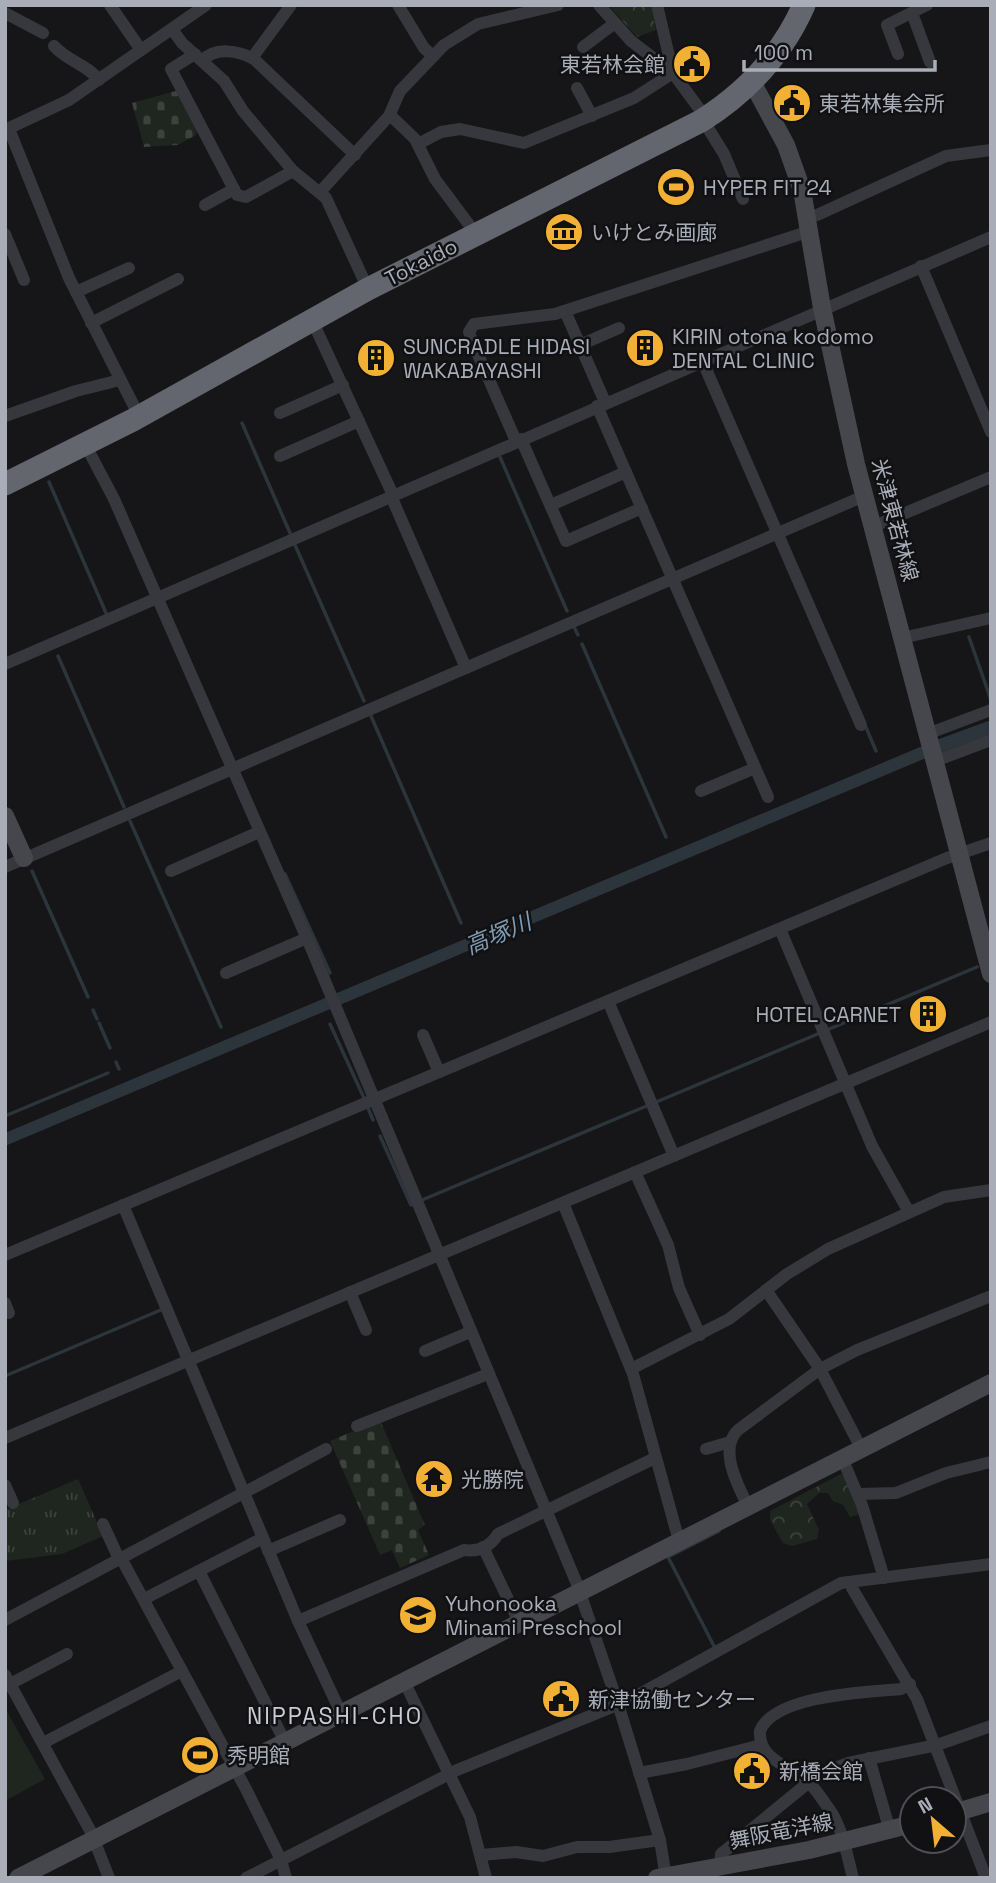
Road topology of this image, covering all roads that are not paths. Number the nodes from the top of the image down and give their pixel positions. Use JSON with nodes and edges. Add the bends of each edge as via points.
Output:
{"nodes":[{"id":1,"x":110,"y":5,"type":"edge"},
{"id":2,"x":206,"y":5,"type":"edge"},
{"id":3,"x":292,"y":5,"type":"edge"},
{"id":4,"x":398,"y":5,"type":"edge"},
{"id":5,"x":558,"y":5,"type":"edge"},
{"id":6,"x":599,"y":5,"type":"edge"},
{"id":7,"x":657,"y":5,"type":"edge"},
{"id":8,"x":804,"y":5,"type":"edge"},
{"id":9,"x":927,"y":5,"type":"edge"},
{"id":10,"x":912,"y":12,"type":"junction"},
{"id":11,"x":5,"y":13,"type":"edge"},
{"id":12,"x":615,"y":23,"type":"junction"},
{"id":13,"x":172,"y":29,"type":"junction"},
{"id":14,"x":43,"y":33,"type":"dead end"},
{"id":15,"x":54,"y":47,"type":"dead end"},
{"id":16,"x":583,"y":47,"type":"dead end"},
{"id":17,"x":141,"y":50,"type":"junction"},
{"id":18,"x":898,"y":54,"type":"dead end"},
{"id":19,"x":433,"y":56,"type":"junction"},
{"id":20,"x":198,"y":57,"type":"junction"},
{"id":21,"x":252,"y":58,"type":"junction"},
{"id":22,"x":930,"y":62,"type":"dead end"},
{"id":23,"x":673,"y":73,"type":"junction"},
{"id":24,"x":99,"y":80,"type":"junction"},
{"id":25,"x":752,"y":82,"type":"junction"},
{"id":26,"x":578,"y":88,"type":"dead end"},
{"id":27,"x":390,"y":115,"type":"junction"},
{"id":28,"x":592,"y":116,"type":"junction"},
{"id":29,"x":705,"y":119,"type":"junction"},
{"id":30,"x":7,"y":129,"type":"edge"},
{"id":31,"x":418,"y":144,"type":"junction"},
{"id":32,"x":991,"y":150,"type":"edge"},
{"id":33,"x":355,"y":155,"type":"junction"},
{"id":34,"x":293,"y":171,"type":"junction"},
{"id":35,"x":234,"y":189,"type":"junction"},
{"id":36,"x":320,"y":192,"type":"junction"},
{"id":37,"x":743,"y":199,"type":"dead end"},
{"id":38,"x":205,"y":205,"type":"dead end"},
{"id":39,"x":809,"y":224,"type":"junction"},
{"id":40,"x":5,"y":234,"type":"edge"},
{"id":41,"x":476,"y":234,"type":"junction"},
{"id":42,"x":991,"y":237,"type":"edge"},
{"id":43,"x":921,"y":266,"type":"junction"},
{"id":44,"x":129,"y":268,"type":"dead end"},
{"id":45,"x":178,"y":279,"type":"dead end"},
{"id":46,"x":24,"y":280,"type":"dead end"},
{"id":47,"x":368,"y":289,"type":"junction"},
{"id":48,"x":76,"y":292,"type":"junction"},
{"id":49,"x":822,"y":308,"type":"junction"},
{"id":50,"x":565,"y":311,"type":"junction"},
{"id":51,"x":311,"y":318,"type":"junction"},
{"id":52,"x":91,"y":323,"type":"junction"},
{"id":53,"x":619,"y":328,"type":"dead end"},
{"id":54,"x":580,"y":345,"type":"junction"},
{"id":55,"x":702,"y":360,"type":"junction"},
{"id":56,"x":120,"y":380,"type":"junction"},
{"id":57,"x":343,"y":385,"type":"junction"},
{"id":58,"x":601,"y":404,"type":"junction"},
{"id":59,"x":280,"y":413,"type":"dead end"},
{"id":60,"x":5,"y":416,"type":"edge"},
{"id":61,"x":139,"y":416,"type":"junction"},
{"id":62,"x":359,"y":421,"type":"junction"},
{"id":63,"x":991,"y":432,"type":"edge"},
{"id":64,"x":519,"y":440,"type":"junction"},
{"id":65,"x":86,"y":444,"type":"junction"},
{"id":66,"x":280,"y":456,"type":"dead end"},
{"id":67,"x":626,"y":472,"type":"junction"},
{"id":68,"x":991,"y":477,"type":"edge"},
{"id":69,"x":5,"y":484,"type":"edge"},
{"id":70,"x":392,"y":496,"type":"junction"},
{"id":71,"x":864,"y":496,"type":"junction"},
{"id":72,"x":551,"y":506,"type":"junction"},
{"id":73,"x":642,"y":508,"type":"junction"},
{"id":74,"x":872,"y":527,"type":"junction"},
{"id":75,"x":777,"y":532,"type":"junction"},
{"id":76,"x":672,"y":578,"type":"junction"},
{"id":77,"x":157,"y":598,"type":"junction"},
{"id":78,"x":991,"y":618,"type":"edge"},
{"id":79,"x":902,"y":638,"type":"junction"},
{"id":80,"x":5,"y":664,"type":"edge"},
{"id":81,"x":466,"y":668,"type":"junction"},
{"id":82,"x":991,"y":710,"type":"edge"},
{"id":83,"x":861,"y":725,"type":"dead end"},
{"id":84,"x":928,"y":736,"type":"junction"},
{"id":85,"x":991,"y":740,"type":"edge"},
{"id":86,"x":934,"y":760,"type":"junction"},
{"id":87,"x":755,"y":768,"type":"junction"},
{"id":88,"x":231,"y":769,"type":"junction"},
{"id":89,"x":701,"y":791,"type":"dead end"},
{"id":90,"x":768,"y":797,"type":"dead end"},
{"id":91,"x":5,"y":816,"type":"edge"},
{"id":92,"x":259,"y":832,"type":"junction"},
{"id":93,"x":991,"y":843,"type":"edge"},
{"id":94,"x":959,"y":854,"type":"junction"},
{"id":95,"x":24,"y":858,"type":"junction"},
{"id":96,"x":5,"y":867,"type":"edge"},
{"id":97,"x":171,"y":871,"type":"dead end"},
{"id":98,"x":780,"y":929,"type":"junction"},
{"id":99,"x":307,"y":938,"type":"junction"},
{"id":100,"x":226,"y":973,"type":"dead end"},
{"id":101,"x":991,"y":974,"type":"edge"},
{"id":102,"x":608,"y":1001,"type":"junction"},
{"id":103,"x":991,"y":1023,"type":"edge"},
{"id":104,"x":423,"y":1035,"type":"dead end"},
{"id":105,"x":439,"y":1072,"type":"junction"},
{"id":106,"x":845,"y":1084,"type":"junction"},
{"id":107,"x":373,"y":1100,"type":"junction"},
{"id":108,"x":674,"y":1156,"type":"junction"},
{"id":109,"x":635,"y":1172,"type":"junction"},
{"id":110,"x":991,"y":1190,"type":"edge"},
{"id":111,"x":563,"y":1203,"type":"junction"},
{"id":112,"x":123,"y":1205,"type":"junction"},
{"id":113,"x":908,"y":1212,"type":"junction"},
{"id":114,"x":5,"y":1255,"type":"edge"},
{"id":115,"x":438,"y":1255,"type":"junction"},
{"id":116,"x":766,"y":1290,"type":"junction"},
{"id":117,"x":350,"y":1292,"type":"junction"},
{"id":118,"x":991,"y":1296,"type":"edge"},
{"id":119,"x":366,"y":1330,"type":"dead end"},
{"id":120,"x":470,"y":1332,"type":"junction"},
{"id":121,"x":700,"y":1335,"type":"junction"},
{"id":122,"x":425,"y":1351,"type":"dead end"},
{"id":123,"x":188,"y":1360,"type":"junction"},
{"id":124,"x":631,"y":1369,"type":"junction"},
{"id":125,"x":820,"y":1369,"type":"junction"},
{"id":126,"x":488,"y":1374,"type":"junction"},
{"id":127,"x":991,"y":1382,"type":"edge"},
{"id":128,"x":357,"y":1426,"type":"dead end"},
{"id":129,"x":5,"y":1438,"type":"edge"},
{"id":130,"x":730,"y":1442,"type":"junction"},
{"id":131,"x":861,"y":1448,"type":"junction"},
{"id":132,"x":326,"y":1449,"type":"dead end"},
{"id":133,"x":706,"y":1449,"type":"dead end"},
{"id":134,"x":655,"y":1458,"type":"junction"},
{"id":135,"x":842,"y":1458,"type":"junction"},
{"id":136,"x":991,"y":1462,"type":"edge"},
{"id":137,"x":5,"y":1485,"type":"edge"},
{"id":138,"x":244,"y":1493,"type":"junction"},
{"id":139,"x":858,"y":1494,"type":"junction"},
{"id":140,"x":13,"y":1503,"type":"dead end"},
{"id":141,"x":748,"y":1506,"type":"junction"},
{"id":142,"x":546,"y":1510,"type":"junction"},
{"id":143,"x":340,"y":1520,"type":"dead end"},
{"id":144,"x":103,"y":1524,"type":"dead end"},
{"id":145,"x":263,"y":1538,"type":"junction"},
{"id":146,"x":679,"y":1541,"type":"junction"},
{"id":147,"x":483,"y":1547,"type":"junction"},
{"id":148,"x":268,"y":1551,"type":"junction"},
{"id":149,"x":120,"y":1559,"type":"junction"},
{"id":150,"x":991,"y":1564,"type":"edge"},
{"id":151,"x":199,"y":1570,"type":"junction"},
{"id":152,"x":884,"y":1578,"type":"junction"},
{"id":153,"x":851,"y":1582,"type":"junction"},
{"id":154,"x":579,"y":1592,"type":"junction"},
{"id":155,"x":144,"y":1600,"type":"junction"},
{"id":156,"x":5,"y":1619,"type":"edge"},
{"id":157,"x":298,"y":1621,"type":"junction"},
{"id":158,"x":519,"y":1622,"type":"junction"},
{"id":159,"x":67,"y":1654,"type":"dead end"},
{"id":160,"x":182,"y":1671,"type":"junction"},
{"id":161,"x":8,"y":1679,"type":"edge"},
{"id":162,"x":404,"y":1681,"type":"junction"},
{"id":163,"x":910,"y":1684,"type":"junction"},
{"id":164,"x":618,"y":1704,"type":"junction"},
{"id":165,"x":341,"y":1713,"type":"junction"},
{"id":166,"x":991,"y":1726,"type":"edge"},
{"id":167,"x":285,"y":1742,"type":"junction"},
{"id":168,"x":43,"y":1743,"type":"junction"},
{"id":169,"x":761,"y":1745,"type":"junction"},
{"id":170,"x":937,"y":1745,"type":"junction"},
{"id":171,"x":869,"y":1758,"type":"junction"},
{"id":172,"x":234,"y":1768,"type":"junction"},
{"id":173,"x":451,"y":1773,"type":"junction"},
{"id":174,"x":639,"y":1773,"type":"junction"},
{"id":175,"x":808,"y":1780,"type":"junction"},
{"id":176,"x":950,"y":1785,"type":"edge"},
{"id":177,"x":991,"y":1802,"type":"edge"},
{"id":178,"x":968,"y":1809,"type":"edge"},
{"id":179,"x":898,"y":1828,"type":"edge"},
{"id":180,"x":890,"y":1830,"type":"junction"},
{"id":181,"x":968,"y":1836,"type":"edge"},
{"id":182,"x":95,"y":1839,"type":"junction"},
{"id":183,"x":660,"y":1840,"type":"junction"},
{"id":184,"x":843,"y":1842,"type":"junction"},
{"id":185,"x":481,"y":1855,"type":"junction"},
{"id":186,"x":281,"y":1860,"type":"junction"},
{"id":187,"x":720,"y":1866,"type":"junction"},
{"id":188,"x":663,"y":1877,"type":"edge"},
{"id":189,"x":18,"y":1878,"type":"edge"},
{"id":190,"x":109,"y":1878,"type":"edge"},
{"id":191,"x":246,"y":1878,"type":"edge"},
{"id":192,"x":286,"y":1878,"type":"edge"},
{"id":193,"x":485,"y":1878,"type":"edge"},
{"id":194,"x":853,"y":1878,"type":"edge"},
{"id":195,"x":986,"y":1878,"type":"edge"}],
"edges":[{"from":1,"to":17,"type":"street"},
{"from":2,"to":13,"type":"street"},
{"from":3,"to":21,"type":"street"},
{"from":4,"to":19,"type":"street"},
{"from":5,"to":19,"type":"street","via":[[478,23]]},
{"from":6,"to":12,"type":"street"},
{"from":7,"to":23,"type":"street"},
{"from":8,"to":25,"type":"highway","name":"Tokaido","via":[[786,40]]},
{"from":9,"to":10,"type":"street"},
{"from":10,"to":18,"type":"street","via":[[887,25]]},
{"from":10,"to":22,"type":"street"},
{"from":11,"to":14,"type":"street"},
{"from":12,"to":16,"type":"street"},
{"from":12,"to":23,"type":"street"},
{"from":13,"to":17,"type":"street"},
{"from":13,"to":20,"type":"street"},
{"from":15,"to":24,"type":"street"},
{"from":17,"to":24,"type":"street"},
{"from":19,"to":27,"type":"street","via":[[400,91]]},
{"from":20,"to":21,"type":"street","via":[[220,52]]},
{"from":20,"to":34,"type":"street","via":[[224,81]]},
{"from":20,"to":35,"type":"street","via":[[171,69]]},
{"from":21,"to":33,"type":"street"},
{"from":23,"to":28,"type":"street","via":[[634,99]]},
{"from":23,"to":29,"type":"street"},
{"from":24,"to":30,"type":"street","via":[[69,100]]},
{"from":25,"to":29,"type":"highway","name":"Tokaido"},
{"from":25,"to":39,"type":"main road","name":"米津東若林線","via":[[791,156]]},
{"from":26,"to":28,"type":"street"},
{"from":27,"to":31,"type":"street"},
{"from":27,"to":33,"type":"street"},
{"from":28,"to":31,"type":"street","via":[[524,143],[460,129]]},
{"from":29,"to":37,"type":"street"},
{"from":29,"to":41,"type":"highway","name":"Tokaido"},
{"from":30,"to":48,"type":"street"},
{"from":31,"to":41,"type":"street","via":[[435,179]]},
{"from":32,"to":39,"type":"street","via":[[946,156]]},
{"from":33,"to":36,"type":"street"},
{"from":34,"to":35,"type":"street","via":[[246,197]]},
{"from":34,"to":36,"type":"street"},
{"from":35,"to":38,"type":"street"},
{"from":36,"to":47,"type":"street"},
{"from":39,"to":49,"type":"main road","name":"米津東若林線"},
{"from":39,"to":50,"type":"street"},
{"from":40,"to":46,"type":"street"},
{"from":41,"to":47,"type":"highway","name":"Tokaido"},
{"from":42,"to":43,"type":"street"},
{"from":43,"to":49,"type":"street"},
{"from":43,"to":63,"type":"street"},
{"from":44,"to":48,"type":"street"},
{"from":45,"to":52,"type":"street"},
{"from":47,"to":51,"type":"highway","name":"Tokaido"},
{"from":48,"to":52,"type":"street"},
{"from":49,"to":55,"type":"street"},
{"from":49,"to":71,"type":"main road","name":"米津東若林線"},
{"from":50,"to":54,"type":"street"},
{"from":50,"to":64,"type":"street","via":[[474,324],[469,332]]},
{"from":51,"to":57,"type":"street"},
{"from":51,"to":61,"type":"highway","name":"Tokaido"},
{"from":52,"to":56,"type":"street"},
{"from":53,"to":54,"type":"street"},
{"from":54,"to":58,"type":"street"},
{"from":55,"to":58,"type":"street"},
{"from":55,"to":75,"type":"street"},
{"from":56,"to":60,"type":"street"},
{"from":56,"to":61,"type":"street"},
{"from":57,"to":59,"type":"street"},
{"from":57,"to":62,"type":"street"},
{"from":58,"to":64,"type":"street"},
{"from":58,"to":67,"type":"street"},
{"from":61,"to":65,"type":"highway","name":"Tokaido"},
{"from":62,"to":66,"type":"street"},
{"from":62,"to":70,"type":"street"},
{"from":64,"to":70,"type":"street"},
{"from":64,"to":72,"type":"street"},
{"from":65,"to":69,"type":"highway","name":"Tokaido"},
{"from":65,"to":77,"type":"street"},
{"from":67,"to":72,"type":"street"},
{"from":67,"to":73,"type":"street"},
{"from":68,"to":74,"type":"street"},
{"from":70,"to":77,"type":"street"},
{"from":70,"to":81,"type":"street"},
{"from":71,"to":74,"type":"main road","name":"米津東若林線"},
{"from":71,"to":75,"type":"street"},
{"from":72,"to":73,"type":"street","via":[[566,541]]},
{"from":73,"to":76,"type":"street"},
{"from":74,"to":79,"type":"main road","name":"米津東若林線"},
{"from":75,"to":76,"type":"street"},
{"from":75,"to":83,"type":"street"},
{"from":76,"to":81,"type":"street"},
{"from":76,"to":87,"type":"street"},
{"from":77,"to":80,"type":"street"},
{"from":77,"to":88,"type":"street"},
{"from":78,"to":79,"type":"street"},
{"from":79,"to":84,"type":"main road","name":"米津東若林線"},
{"from":81,"to":88,"type":"street"},
{"from":82,"to":84,"type":"street"},
{"from":84,"to":86,"type":"main road","name":"米津東若林線"},
{"from":85,"to":86,"type":"street"},
{"from":86,"to":94,"type":"main road","name":"米津東若林線"},
{"from":87,"to":89,"type":"street"},
{"from":87,"to":90,"type":"street"},
{"from":88,"to":92,"type":"street"},
{"from":88,"to":95,"type":"street"},
{"from":91,"to":95,"type":"main road"},
{"from":92,"to":97,"type":"street"},
{"from":92,"to":99,"type":"street"},
{"from":93,"to":94,"type":"street"},
{"from":94,"to":98,"type":"street"},
{"from":94,"to":101,"type":"main road","name":"米津東若林線"},
{"from":95,"to":96,"type":"street"},
{"from":98,"to":102,"type":"street"},
{"from":98,"to":106,"type":"street"},
{"from":99,"to":100,"type":"street"},
{"from":99,"to":107,"type":"street"},
{"from":102,"to":105,"type":"street"},
{"from":102,"to":108,"type":"street"},
{"from":103,"to":106,"type":"street"},
{"from":104,"to":105,"type":"street"},
{"from":105,"to":107,"type":"street"},
{"from":106,"to":108,"type":"street"},
{"from":106,"to":113,"type":"street"},
{"from":107,"to":112,"type":"street"},
{"from":107,"to":115,"type":"street"},
{"from":108,"to":109,"type":"street"},
{"from":109,"to":111,"type":"street"},
{"from":109,"to":121,"type":"street","via":[[668,1245],[678,1289]]},
{"from":110,"to":113,"type":"street","via":[[944,1197]]},
{"from":111,"to":115,"type":"street"},
{"from":111,"to":124,"type":"street"},
{"from":112,"to":114,"type":"street"},
{"from":112,"to":123,"type":"street"},
{"from":113,"to":116,"type":"street","via":[[814,1256]]},
{"from":115,"to":117,"type":"street"},
{"from":115,"to":120,"type":"street"},
{"from":116,"to":121,"type":"street","via":[[740,1312]]},
{"from":116,"to":125,"type":"street"},
{"from":117,"to":119,"type":"street"},
{"from":117,"to":123,"type":"street"},
{"from":118,"to":125,"type":"street"},
{"from":120,"to":122,"type":"street"},
{"from":120,"to":126,"type":"street"},
{"from":121,"to":124,"type":"street"},
{"from":123,"to":129,"type":"street"},
{"from":123,"to":138,"type":"street"},
{"from":124,"to":134,"type":"street"},
{"from":125,"to":130,"type":"street","via":[[738,1430]]},
{"from":125,"to":131,"type":"street"},
{"from":126,"to":128,"type":"street"},
{"from":126,"to":142,"type":"street"},
{"from":127,"to":131,"type":"main road"},
{"from":130,"to":133,"type":"street"},
{"from":130,"to":141,"type":"street","via":[[730,1460]]},
{"from":131,"to":135,"type":"main road"},
{"from":132,"to":138,"type":"street"},
{"from":134,"to":142,"type":"street"},
{"from":134,"to":146,"type":"street"},
{"from":135,"to":139,"type":"street"},
{"from":135,"to":141,"type":"main road"},
{"from":136,"to":139,"type":"street","via":[[895,1493]]},
{"from":137,"to":140,"type":"street"},
{"from":138,"to":145,"type":"street"},
{"from":138,"to":149,"type":"street"},
{"from":139,"to":152,"type":"street"},
{"from":141,"to":146,"type":"main road"},
{"from":142,"to":147,"type":"street","via":[[498,1534]]},
{"from":142,"to":154,"type":"street"},
{"from":143,"to":148,"type":"street"},
{"from":144,"to":149,"type":"street"},
{"from":145,"to":148,"type":"street"},
{"from":145,"to":151,"type":"street"},
{"from":146,"to":154,"type":"main road"},
{"from":147,"to":157,"type":"street","via":[[464,1550]]},
{"from":147,"to":158,"type":"street"},
{"from":148,"to":157,"type":"street"},
{"from":149,"to":155,"type":"street"},
{"from":149,"to":156,"type":"street"},
{"from":150,"to":152,"type":"street"},
{"from":151,"to":155,"type":"street"},
{"from":151,"to":167,"type":"street"},
{"from":152,"to":153,"type":"street"},
{"from":153,"to":163,"type":"street"},
{"from":153,"to":164,"type":"street","via":[[841,1583]]},
{"from":154,"to":158,"type":"main road"},
{"from":154,"to":164,"type":"street"},
{"from":155,"to":160,"type":"street"},
{"from":157,"to":165,"type":"street"},
{"from":158,"to":162,"type":"main road"},
{"from":159,"to":161,"type":"street"},
{"from":160,"to":168,"type":"street"},
{"from":160,"to":172,"type":"street"},
{"from":161,"to":168,"type":"street"},
{"from":162,"to":165,"type":"main road"},
{"from":162,"to":173,"type":"street"},
{"from":163,"to":169,"type":"street","via":[[790,1707],[762,1725]]},
{"from":163,"to":170,"type":"street"},
{"from":164,"to":173,"type":"street"},
{"from":164,"to":174,"type":"street"},
{"from":165,"to":167,"type":"main road"},
{"from":166,"to":170,"type":"street"},
{"from":167,"to":172,"type":"main road"},
{"from":168,"to":182,"type":"street"},
{"from":169,"to":174,"type":"street"},
{"from":169,"to":175,"type":"street","via":[[782,1766]]},
{"from":170,"to":171,"type":"street"},
{"from":170,"to":176,"type":"street"},
{"from":171,"to":175,"type":"street"},
{"from":171,"to":180,"type":"street"},
{"from":172,"to":182,"type":"main road"},
{"from":172,"to":186,"type":"street"},
{"from":173,"to":185,"type":"street"},
{"from":173,"to":186,"type":"street"},
{"from":174,"to":183,"type":"street"},
{"from":175,"to":184,"type":"street","via":[[834,1817]]},
{"from":175,"to":187,"type":"street","via":[[721,1854]]},
{"from":177,"to":178,"type":"main road"},
{"from":179,"to":180,"type":"main road","name":"舞阪竜洋線"},
{"from":180,"to":184,"type":"main road","name":"舞阪竜洋線"},
{"from":181,"to":195,"type":"street"},
{"from":182,"to":189,"type":"main road"},
{"from":182,"to":190,"type":"street"},
{"from":183,"to":185,"type":"street","via":[[577,1847],[542,1856],[516,1852]]},
{"from":183,"to":188,"type":"street"},
{"from":184,"to":187,"type":"main road","name":"舞阪竜洋線"},
{"from":184,"to":194,"type":"street"},
{"from":185,"to":193,"type":"street"},
{"from":186,"to":191,"type":"street"},
{"from":186,"to":192,"type":"street"},
{"from":187,"to":188,"type":"main road","name":"舞阪竜洋線"}]}
